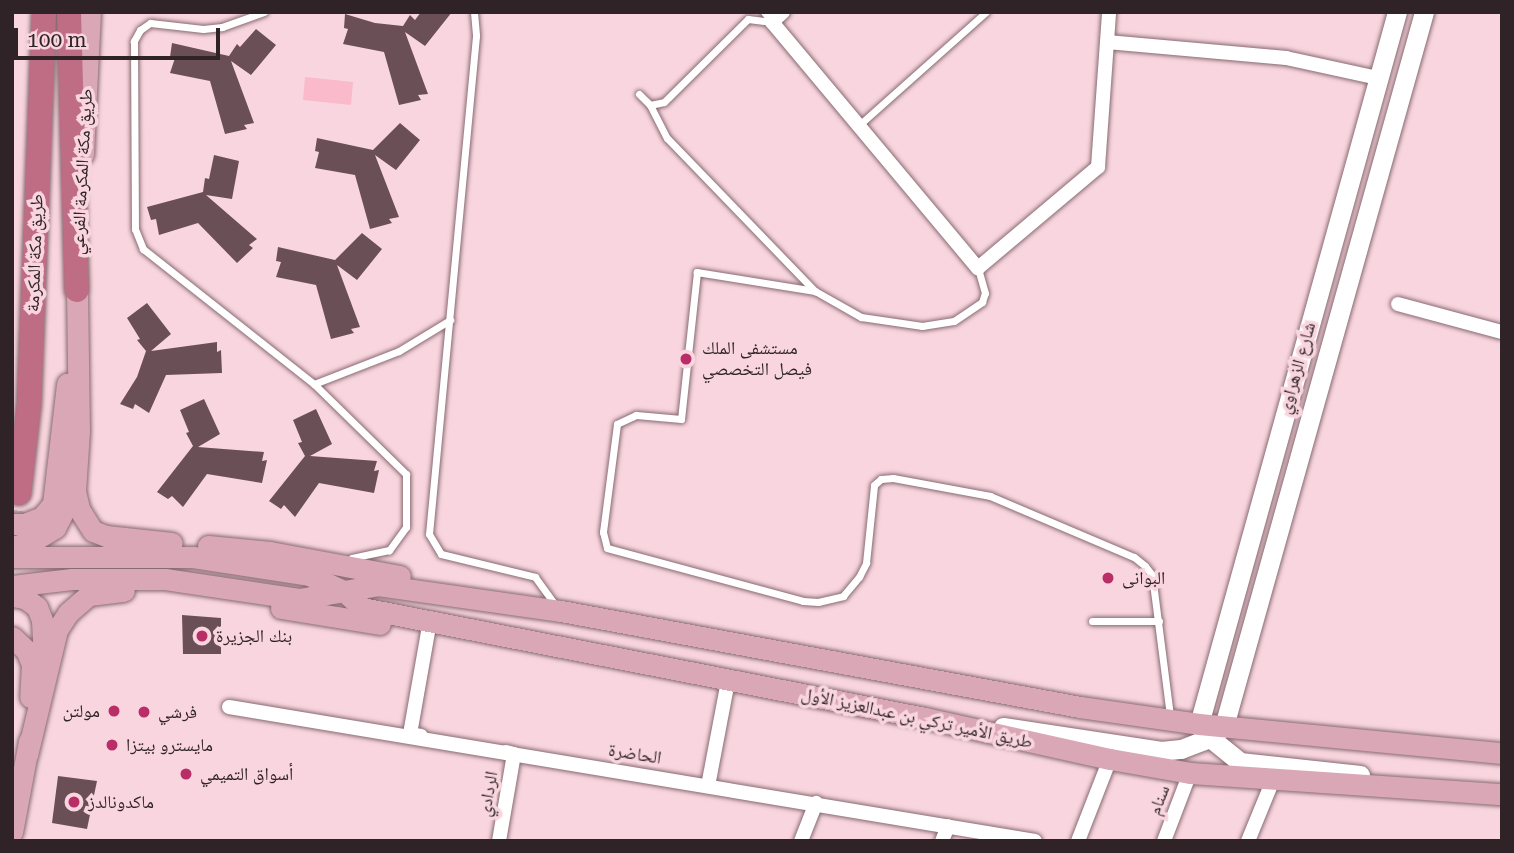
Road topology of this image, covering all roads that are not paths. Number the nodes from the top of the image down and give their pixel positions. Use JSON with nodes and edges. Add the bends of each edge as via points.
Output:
{"nodes":[{"id":1,"x":44,"y":12,"type":"edge"},
{"id":2,"x":69,"y":12,"type":"edge"},
{"id":3,"x":90,"y":12,"type":"edge"},
{"id":4,"x":264,"y":12,"type":"edge"},
{"id":5,"x":474,"y":12,"type":"edge"},
{"id":6,"x":986,"y":12,"type":"edge"},
{"id":7,"x":1109,"y":12,"type":"edge"},
{"id":8,"x":1396,"y":12,"type":"edge"},
{"id":9,"x":1424,"y":12,"type":"edge"},
{"id":10,"x":773,"y":15,"type":"edge"},
{"id":11,"x":1107,"y":42,"type":"junction"},
{"id":12,"x":1378,"y":78,"type":"junction"},
{"id":13,"x":639,"y":94,"type":"dead end"},
{"id":14,"x":650,"y":106,"type":"junction"},
{"id":15,"x":857,"y":126,"type":"junction"},
{"id":16,"x":978,"y":268,"type":"junction"},
{"id":17,"x":77,"y":290,"type":"junction"},
{"id":18,"x":816,"y":291,"type":"junction"},
{"id":19,"x":1398,"y":304,"type":"dead end"},
{"id":20,"x":450,"y":320,"type":"junction"},
{"id":21,"x":1502,"y":332,"type":"edge"},
{"id":22,"x":314,"y":384,"type":"junction"},
{"id":23,"x":19,"y":493,"type":"dead end"},
{"id":24,"x":12,"y":524,"type":"edge"},
{"id":25,"x":12,"y":547,"type":"edge"},
{"id":26,"x":270,"y":552,"type":"junction"},
{"id":27,"x":12,"y":557,"type":"edge"},
{"id":28,"x":12,"y":586,"type":"edge"},
{"id":29,"x":344,"y":591,"type":"junction"},
{"id":30,"x":12,"y":597,"type":"edge"},
{"id":31,"x":561,"y":611,"type":"junction"},
{"id":32,"x":1092,"y":621,"type":"dead end"},
{"id":33,"x":1159,"y":621,"type":"junction"},
{"id":34,"x":428,"y":632,"type":"junction"},
{"id":35,"x":12,"y":637,"type":"edge"},
{"id":36,"x":578,"y":649,"type":"junction"},
{"id":37,"x":728,"y":681,"type":"junction"},
{"id":38,"x":229,"y":707,"type":"dead end"},
{"id":39,"x":925,"y":718,"type":"junction"},
{"id":40,"x":1170,"y":720,"type":"junction"},
{"id":41,"x":1211,"y":729,"type":"junction"},
{"id":42,"x":1502,"y":753,"type":"edge"},
{"id":43,"x":514,"y":754,"type":"junction"},
{"id":44,"x":27,"y":755,"type":"junction"},
{"id":45,"x":1110,"y":759,"type":"junction"},
{"id":46,"x":1190,"y":773,"type":"junction"},
{"id":47,"x":1273,"y":780,"type":"junction"},
{"id":48,"x":708,"y":786,"type":"junction"},
{"id":49,"x":1502,"y":793,"type":"edge"},
{"id":50,"x":816,"y":803,"type":"junction"},
{"id":51,"x":948,"y":826,"type":"junction"},
{"id":52,"x":12,"y":832,"type":"edge"},
{"id":53,"x":499,"y":841,"type":"edge"},
{"id":54,"x":801,"y":841,"type":"edge"},
{"id":55,"x":942,"y":841,"type":"edge"},
{"id":56,"x":1035,"y":841,"type":"edge"},
{"id":57,"x":1078,"y":841,"type":"edge"},
{"id":58,"x":1164,"y":841,"type":"edge"},
{"id":59,"x":1248,"y":841,"type":"edge"}],
"edges":[{"from":1,"to":23,"type":"highway","name":"طريق مكة المكرمة","via":[[29,404]]},
{"from":2,"to":17,"type":"highway"},
{"from":3,"to":17,"type":"main road","name":"طريق مكة المكرمة الفرعي"},
{"from":4,"to":22,"type":"lane","via":[[222,27],[150,23],[140,30],[134,41],[135,229],[143,249]]},
{"from":5,"to":20,"type":"lane","via":[[476,36]]},
{"from":6,"to":15,"type":"lane"},
{"from":7,"to":11,"type":"street"},
{"from":8,"to":12,"type":"street","name":"شارع الزهراوي"},
{"from":9,"to":41,"type":"street"},
{"from":10,"to":14,"type":"lane","via":[[748,19],[664,102]]},
{"from":10,"to":15,"type":"street"},
{"from":11,"to":12,"type":"street","via":[[1286,58]]},
{"from":11,"to":16,"type":"street","via":[[1098,167]]},
{"from":12,"to":41,"type":"street","name":"شارع الزهراوي"},
{"from":13,"to":14,"type":"lane"},
{"from":14,"to":18,"type":"lane","via":[[667,138]]},
{"from":15,"to":16,"type":"street"},
{"from":16,"to":18,"type":"lane","via":[[985,293],[982,302],[954,321],[922,326],[861,317]]},
{"from":17,"to":24,"type":"main road","via":[[53,504],[42,517]]},
{"from":17,"to":25,"type":"main road","via":[[66,506],[55,528]]},
{"from":17,"to":26,"type":"main road","via":[[75,491],[84,521],[106,536]]},
{"from":18,"to":33,"type":"lane","via":[[697,272],[681,419],[636,415],[617,425],[603,531],[607,548],[818,603],[843,596],[859,577],[866,563],[873,485],[881,478],[893,478],[990,496],[1134,557],[1152,575]]},
{"from":19,"to":21,"type":"street"},
{"from":20,"to":22,"type":"lane","via":[[399,351]]},
{"from":20,"to":31,"type":"lane","via":[[429,534],[441,554],[535,577]]},
{"from":22,"to":26,"type":"lane","via":[[406,474],[406,527],[389,550],[375,555],[353,558]]},
{"from":26,"to":31,"type":"main road"},
{"from":27,"to":29,"type":"main road","name":"طريق الأمير تركي بن عبدالعزيز الأول","via":[[193,557],[309,575]]},
{"from":28,"to":29,"type":"main road","via":[[72,579],[164,579],[299,599]]},
{"from":29,"to":31,"type":"main road","via":[[378,585]]},
{"from":29,"to":36,"type":"main road","name":"طريق الأمير تركي بن عبدالعزيز الأول","via":[[362,608]]},
{"from":30,"to":44,"type":"main road","via":[[25,598],[37,607],[45,645]]},
{"from":31,"to":40,"type":"main road"},
{"from":32,"to":33,"type":"lane"},
{"from":33,"to":40,"type":"lane"},
{"from":34,"to":36,"type":"main road"},
{"from":34,"to":43,"type":"street","via":[[410,734]]},
{"from":34,"to":44,"type":"main road","via":[[183,593],[112,590],[89,595],[57,630]]},
{"from":35,"to":44,"type":"main road","via":[[26,650],[32,664]]},
{"from":36,"to":37,"type":"main road","name":"طريق الأمير تركي بن عبدالعزيز الأول"},
{"from":37,"to":39,"type":"main road","name":"طريق الأمير تركي بن عبدالعزيز الأول"},
{"from":37,"to":48,"type":"street"},
{"from":38,"to":43,"type":"street","name":"الحاضرة"},
{"from":39,"to":41,"type":"street","via":[[1043,732],[1137,750],[1181,749]]},
{"from":39,"to":45,"type":"main road","name":"طريق الأمير تركي بن عبدالعزيز الأول"},
{"from":40,"to":41,"type":"main road"},
{"from":41,"to":42,"type":"main road"},
{"from":41,"to":49,"type":"street","via":[[1240,762]]},
{"from":43,"to":48,"type":"street","name":"الحاضرة"},
{"from":43,"to":53,"type":"street","name":"الردادي"},
{"from":44,"to":52,"type":"main road"},
{"from":45,"to":46,"type":"main road","name":"طريق الأمير تركي بن عبدالعزيز الأول"},
{"from":45,"to":57,"type":"street"},
{"from":46,"to":47,"type":"main road","name":"طريق الأمير تركي بن عبدالعزيز الأول"},
{"from":46,"to":58,"type":"street","name":"سنام"},
{"from":47,"to":49,"type":"main road","name":"طريق الأمير تركي بن عبدالعزيز الأول"},
{"from":47,"to":59,"type":"street"},
{"from":48,"to":50,"type":"street","name":"الحاضرة"},
{"from":50,"to":51,"type":"street","name":"الحاضرة"},
{"from":50,"to":54,"type":"street"},
{"from":51,"to":55,"type":"street"},
{"from":51,"to":56,"type":"street","name":"الحاضرة"}]}
